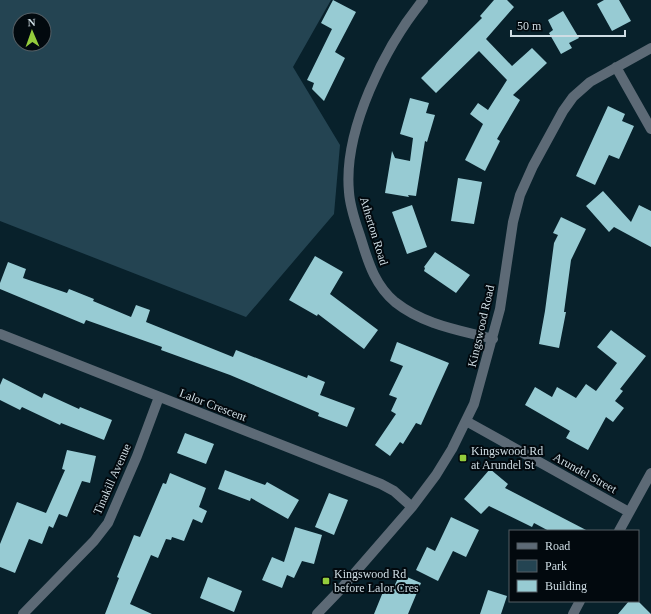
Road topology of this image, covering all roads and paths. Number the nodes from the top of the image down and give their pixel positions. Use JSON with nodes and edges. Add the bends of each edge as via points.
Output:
{"nodes":[{"id":1,"x":423,"y":0,"type":"edge"},
{"id":2,"x":651,"y":48,"type":"edge"},
{"id":3,"x":616,"y":67,"type":"junction"},
{"id":4,"x":651,"y":129,"type":"edge"},
{"id":5,"x":0,"y":334,"type":"edge"},
{"id":6,"x":493,"y":339,"type":"junction"},
{"id":7,"x":159,"y":397,"type":"junction"},
{"id":8,"x":466,"y":421,"type":"junction"},
{"id":9,"x":651,"y":473,"type":"edge"},
{"id":10,"x":412,"y":507,"type":"junction"},
{"id":11,"x":629,"y":512,"type":"junction"},
{"id":12,"x":620,"y":530,"type":"edge"},
{"id":13,"x":579,"y":602,"type":"edge"},
{"id":14,"x":23,"y":614,"type":"edge"},
{"id":15,"x":317,"y":614,"type":"edge"},
{"id":16,"x":573,"y":614,"type":"edge"}],
"edges":[{"from":1,"to":6,"type":"street","name":"Atherton Road","via":[[400,30],[366,100],[354,140],[349,192],[370,270],[383,289],[395,301],[431,324]]},
{"from":2,"to":3,"type":"street","name":"Kingswood Road"},
{"from":3,"to":4,"type":"street"},
{"from":3,"to":6,"type":"street","name":"Kingswood Road","via":[[590,82],[573,96],[533,166],[520,195],[515,215]]},
{"from":5,"to":7,"type":"street","name":"Lalor Crescent"},
{"from":6,"to":8,"type":"street","name":"Kingswood Road","via":[[474,404]]},
{"from":7,"to":10,"type":"street","name":"Lalor Crescent","via":[[381,484],[394,491]]},
{"from":7,"to":14,"type":"street","name":"Tinakill Avenue","via":[[108,523],[94,541]]},
{"from":8,"to":10,"type":"street","name":"Kingswood Road","via":[[436,475]]},
{"from":8,"to":11,"type":"street","name":"Arundel Street"},
{"from":9,"to":11,"type":"street"},
{"from":10,"to":15,"type":"street","name":"Kingswood Road"},
{"from":11,"to":12,"type":"street"},
{"from":13,"to":16,"type":"street"}]}
